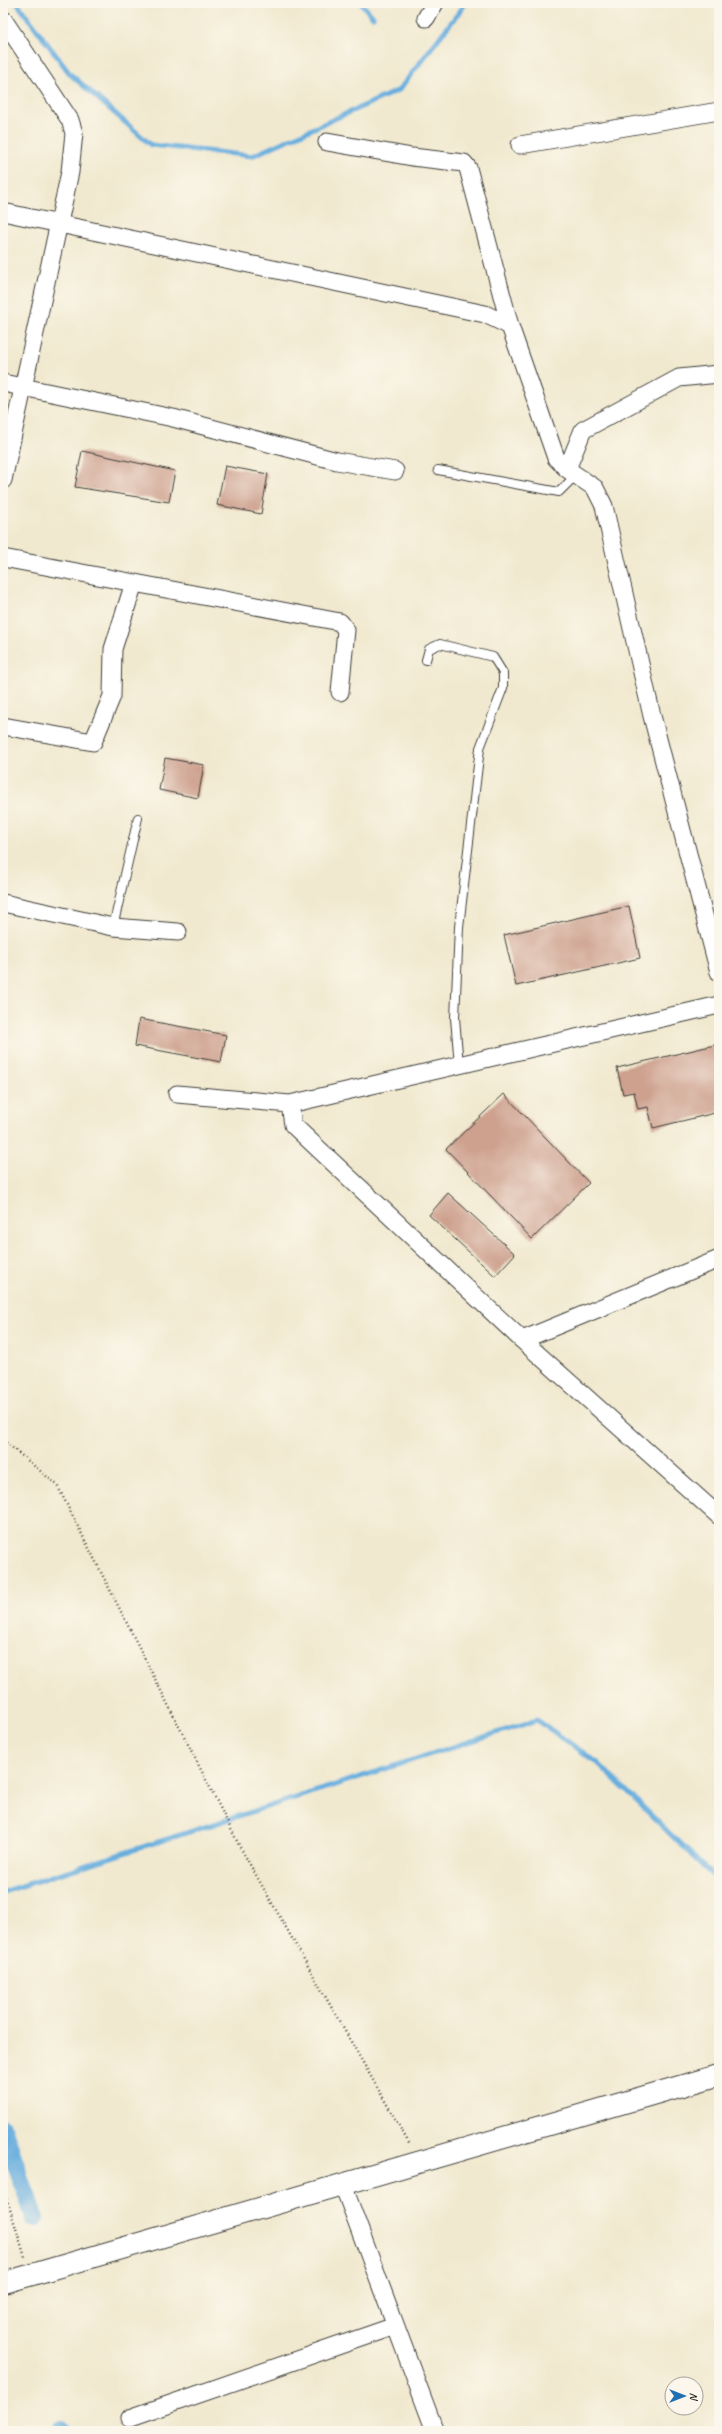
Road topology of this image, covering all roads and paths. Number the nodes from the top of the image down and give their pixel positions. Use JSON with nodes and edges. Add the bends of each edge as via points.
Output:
{"nodes":[{"id":1,"x":435,"y":3,"type":"edge"},
{"id":2,"x":426,"y":18,"type":"dead end"},
{"id":3,"x":3,"y":19,"type":"edge"},
{"id":4,"x":719,"y":111,"type":"edge"},
{"id":5,"x":327,"y":142,"type":"dead end"},
{"id":6,"x":520,"y":145,"type":"dead end"},
{"id":7,"x":3,"y":212,"type":"edge"},
{"id":8,"x":59,"y":223,"type":"junction"},
{"id":9,"x":510,"y":326,"type":"junction"},
{"id":10,"x":719,"y":374,"type":"edge"},
{"id":11,"x":3,"y":383,"type":"edge"},
{"id":12,"x":24,"y":388,"type":"junction"},
{"id":13,"x":438,"y":470,"type":"dead end"},
{"id":14,"x":395,"y":471,"type":"dead end"},
{"id":15,"x":571,"y":472,"type":"junction"},
{"id":16,"x":3,"y":480,"type":"edge"},
{"id":17,"x":3,"y":558,"type":"edge"},
{"id":18,"x":134,"y":583,"type":"junction"},
{"id":19,"x":426,"y":660,"type":"dead end"},
{"id":20,"x":340,"y":692,"type":"dead end"},
{"id":21,"x":3,"y":726,"type":"edge"},
{"id":22,"x":138,"y":818,"type":"dead end"},
{"id":23,"x":3,"y":903,"type":"edge"},
{"id":24,"x":113,"y":927,"type":"junction"},
{"id":25,"x":178,"y":932,"type":"dead end"},
{"id":26,"x":719,"y":972,"type":"edge"},
{"id":27,"x":719,"y":1005,"type":"edge"},
{"id":28,"x":459,"y":1065,"type":"junction"},
{"id":29,"x":177,"y":1094,"type":"dead end"},
{"id":30,"x":290,"y":1104,"type":"junction"},
{"id":31,"x":719,"y":1259,"type":"edge"},
{"id":32,"x":522,"y":1340,"type":"junction"},
{"id":33,"x":3,"y":1440,"type":"edge"},
{"id":34,"x":719,"y":1516,"type":"edge"},
{"id":35,"x":719,"y":2075,"type":"edge"},
{"id":36,"x":420,"y":2163,"type":"junction"},
{"id":37,"x":343,"y":2185,"type":"junction"},
{"id":38,"x":3,"y":2187,"type":"edge"},
{"id":39,"x":30,"y":2274,"type":"junction"},
{"id":40,"x":3,"y":2283,"type":"edge"},
{"id":41,"x":395,"y":2326,"type":"junction"},
{"id":42,"x":130,"y":2418,"type":"dead end"},
{"id":43,"x":435,"y":2431,"type":"edge"}],
"edges":[{"from":1,"to":2,"type":"street"},
{"from":3,"to":8,"type":"street","via":[[70,120],[74,133],[70,172]]},
{"from":4,"to":6,"type":"street"},
{"from":5,"to":9,"type":"street","via":[[464,163],[468,168]]},
{"from":7,"to":8,"type":"street"},
{"from":8,"to":9,"type":"street","via":[[485,314]]},
{"from":8,"to":12,"type":"street"},
{"from":9,"to":15,"type":"street","via":[[556,458]]},
{"from":10,"to":15,"type":"street","via":[[679,378],[583,430]]},
{"from":11,"to":12,"type":"street"},
{"from":12,"to":14,"type":"street","via":[[173,418],[337,461]]},
{"from":12,"to":16,"type":"street"},
{"from":13,"to":15,"type":"lane","via":[[559,492]]},
{"from":15,"to":26,"type":"street","via":[[595,488],[604,506],[652,716]]},
{"from":17,"to":18,"type":"street"},
{"from":18,"to":20,"type":"street","via":[[340,622],[346,630]]},
{"from":18,"to":21,"type":"street","via":[[113,649],[112,696],[93,742]]},
{"from":19,"to":28,"type":"lane","via":[[429,649],[440,644],[493,657],[503,673],[503,688],[480,748],[462,904],[455,1018]]},
{"from":22,"to":24,"type":"lane"},
{"from":23,"to":24,"type":"street"},
{"from":24,"to":25,"type":"street"},
{"from":27,"to":28,"type":"street"},
{"from":28,"to":30,"type":"street"},
{"from":29,"to":30,"type":"street"},
{"from":30,"to":32,"type":"street","via":[[292,1125]]},
{"from":31,"to":32,"type":"street"},
{"from":32,"to":34,"type":"street"},
{"from":33,"to":36,"type":"path","via":[[58,1485],[240,1847]]},
{"from":35,"to":36,"type":"street"},
{"from":36,"to":37,"type":"street"},
{"from":37,"to":39,"type":"street"},
{"from":37,"to":41,"type":"street"},
{"from":38,"to":39,"type":"path"},
{"from":39,"to":40,"type":"street"},
{"from":41,"to":42,"type":"street"},
{"from":41,"to":43,"type":"street"}]}
